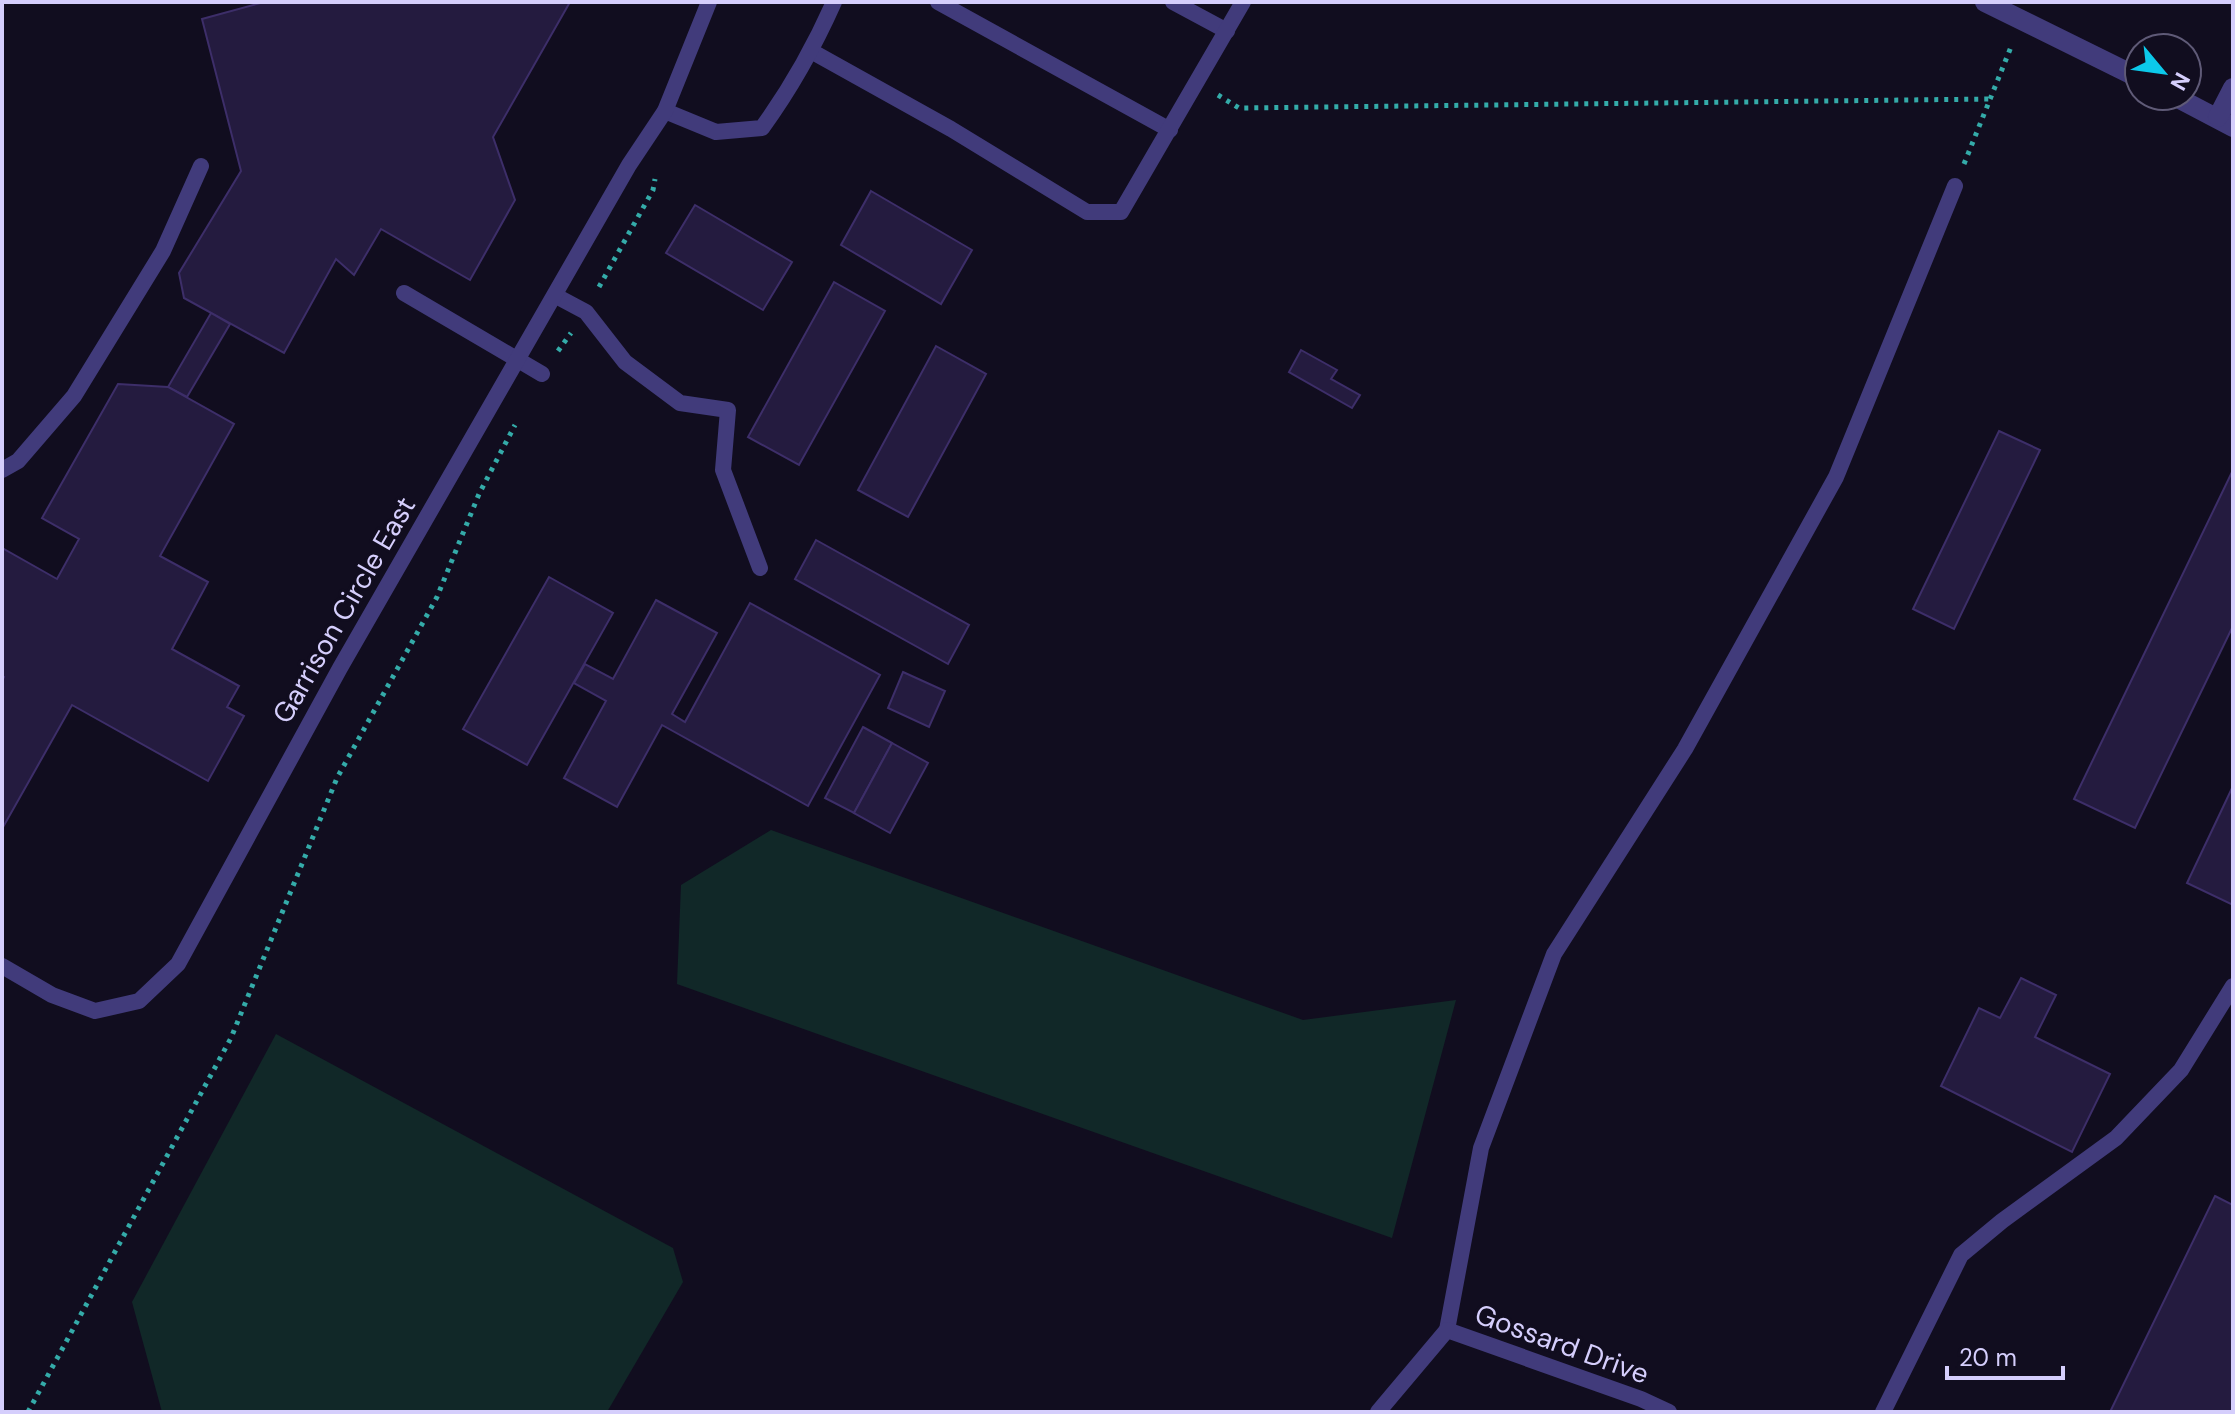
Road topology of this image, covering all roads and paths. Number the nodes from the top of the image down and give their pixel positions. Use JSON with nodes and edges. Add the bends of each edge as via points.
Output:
{"nodes":[{"id":1,"x":709,"y":2,"type":"edge"},
{"id":2,"x":834,"y":2,"type":"edge"},
{"id":3,"x":938,"y":2,"type":"edge"},
{"id":4,"x":1173,"y":2,"type":"edge"},
{"id":5,"x":1243,"y":2,"type":"edge"},
{"id":6,"x":1985,"y":2,"type":"edge"},
{"id":7,"x":2022,"y":20,"type":"junction"},
{"id":8,"x":1227,"y":31,"type":"junction"},
{"id":9,"x":811,"y":51,"type":"junction"},
{"id":10,"x":2123,"y":70,"type":"edge"},
{"id":11,"x":1196,"y":83,"type":"junction"},
{"id":12,"x":2233,"y":88,"type":"edge"},
{"id":13,"x":1990,"y":99,"type":"junction"},
{"id":14,"x":665,"y":111,"type":"junction"},
{"id":15,"x":2203,"y":111,"type":"edge"},
{"id":16,"x":2225,"y":122,"type":"edge"},
{"id":17,"x":1170,"y":130,"type":"junction"},
{"id":18,"x":201,"y":166,"type":"dead end"},
{"id":19,"x":656,"y":174,"type":"dead end"},
{"id":20,"x":1955,"y":186,"type":"joint"},
{"id":21,"x":404,"y":293,"type":"dead end"},
{"id":22,"x":556,"y":296,"type":"junction"},
{"id":23,"x":586,"y":312,"type":"junction"},
{"id":24,"x":517,"y":360,"type":"junction"},
{"id":25,"x":542,"y":374,"type":"junction"},
{"id":26,"x":2,"y":470,"type":"edge"},
{"id":27,"x":760,"y":568,"type":"dead end"},
{"id":28,"x":2,"y":966,"type":"edge"},
{"id":29,"x":2233,"y":986,"type":"edge"},
{"id":30,"x":1447,"y":1330,"type":"junction"},
{"id":31,"x":28,"y":1412,"type":"edge"},
{"id":32,"x":1378,"y":1412,"type":"edge"},
{"id":33,"x":1669,"y":1412,"type":"edge"},
{"id":34,"x":1883,"y":1412,"type":"edge"}],
"edges":[{"from":1,"to":14,"type":"lane","name":"Garrison Circle East"},
{"from":2,"to":9,"type":"lane"},
{"from":3,"to":17,"type":"lane"},
{"from":4,"to":8,"type":"lane"},
{"from":5,"to":8,"type":"lane"},
{"from":6,"to":7,"type":"street"},
{"from":7,"to":10,"type":"street"},
{"from":7,"to":13,"type":"path"},
{"from":8,"to":11,"type":"lane"},
{"from":9,"to":14,"type":"lane","via":[[762,128],[716,132]]},
{"from":9,"to":17,"type":"lane","via":[[1087,212],[1121,212]]},
{"from":11,"to":13,"type":"path","via":[[1239,108]]},
{"from":11,"to":17,"type":"lane"},
{"from":12,"to":16,"type":"street"},
{"from":13,"to":20,"type":"path"},
{"from":14,"to":22,"type":"lane","name":"Garrison Circle East"},
{"from":15,"to":16,"type":"street"},
{"from":18,"to":26,"type":"lane","via":[[163,251],[74,396],[18,461]]},
{"from":19,"to":23,"type":"path","via":[[653,190]]},
{"from":20,"to":30,"type":"lane","via":[[1836,477],[1685,749],[1554,954],[1481,1148]]},
{"from":21,"to":24,"type":"lane"},
{"from":22,"to":23,"type":"lane"},
{"from":22,"to":24,"type":"lane","name":"Garrison Circle East"},
{"from":23,"to":25,"type":"path"},
{"from":23,"to":27,"type":"lane","via":[[625,362],[680,403],[728,410],[723,470]]},
{"from":24,"to":25,"type":"lane"},
{"from":24,"to":28,"type":"lane","name":"Garrison Circle East","via":[[178,964],[139,1001],[95,1011],[52,995]]},
{"from":25,"to":31,"type":"path","via":[[479,494],[437,597],[337,778],[231,1038]]},
{"from":29,"to":34,"type":"lane","via":[[2181,1070],[2116,1138],[1961,1255]]},
{"from":30,"to":32,"type":"lane","name":"Gossard Drive"},
{"from":30,"to":33,"type":"lane","name":"Gossard Drive"}]}
